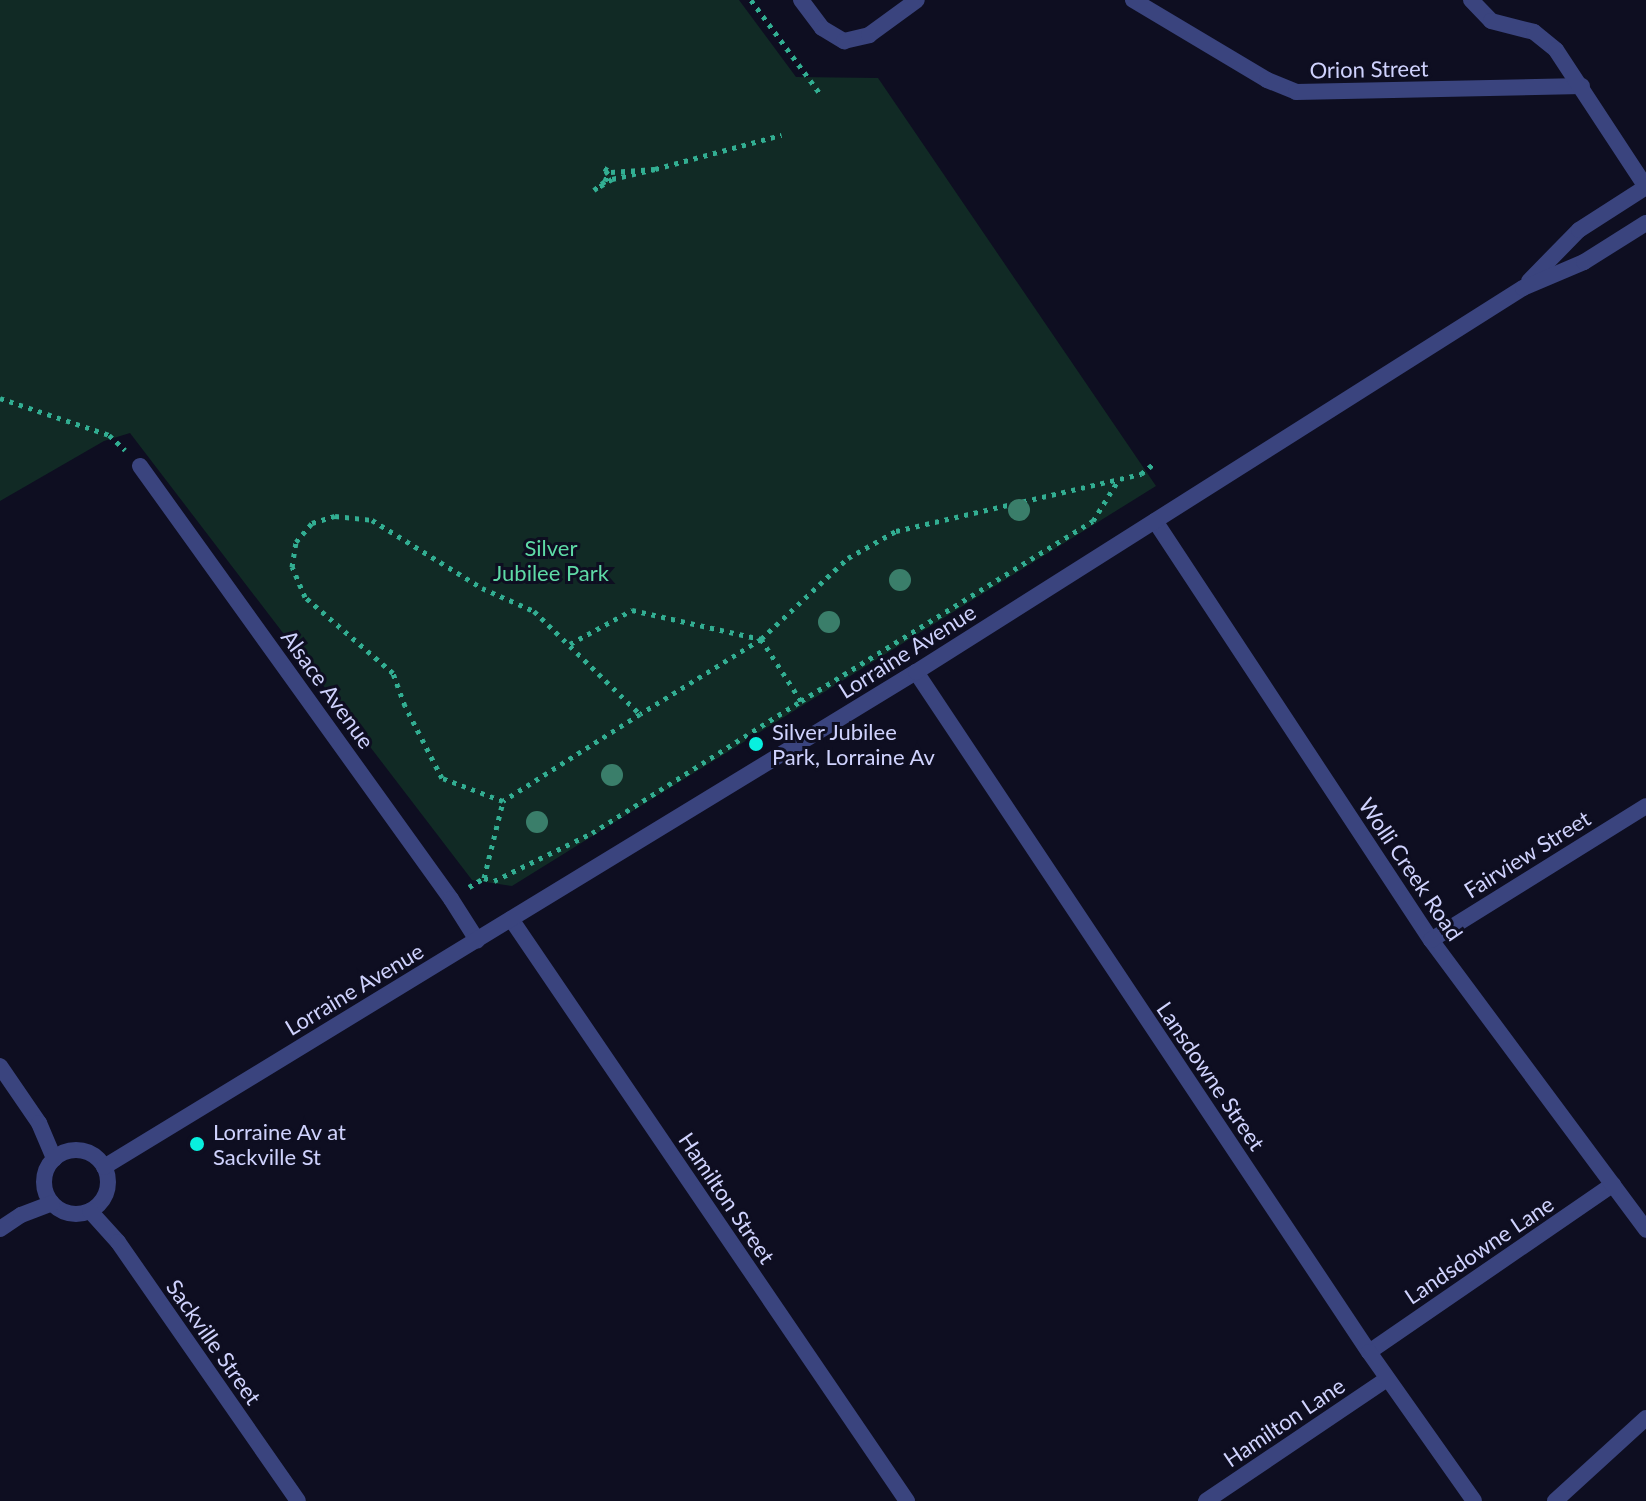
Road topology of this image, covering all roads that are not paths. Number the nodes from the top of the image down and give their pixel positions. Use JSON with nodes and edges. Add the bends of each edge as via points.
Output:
{"nodes":[{"id":1,"x":801,"y":0,"type":"edge"},
{"id":2,"x":917,"y":0,"type":"edge"},
{"id":3,"x":1133,"y":0,"type":"edge"},
{"id":4,"x":1471,"y":0,"type":"edge"},
{"id":5,"x":1582,"y":86,"type":"junction"},
{"id":6,"x":1646,"y":187,"type":"edge"},
{"id":7,"x":1646,"y":223,"type":"edge"},
{"id":8,"x":1523,"y":288,"type":"junction"},
{"id":9,"x":140,"y":466,"type":"road end"},
{"id":10,"x":1155,"y":521,"type":"junction"},
{"id":11,"x":916,"y":672,"type":"junction"},
{"id":12,"x":1646,"y":806,"type":"edge"},
{"id":13,"x":511,"y":919,"type":"junction"},
{"id":14,"x":477,"y":940,"type":"junction"},
{"id":15,"x":1431,"y":940,"type":"junction"},
{"id":16,"x":0,"y":1066,"type":"edge"},
{"id":17,"x":54,"y":1159,"type":"junction"},
{"id":18,"x":104,"y":1167,"type":"junction"},
{"id":19,"x":1613,"y":1184,"type":"junction"},
{"id":20,"x":52,"y":1203,"type":"junction"},
{"id":21,"x":90,"y":1211,"type":"junction"},
{"id":22,"x":0,"y":1229,"type":"edge"},
{"id":23,"x":1646,"y":1230,"type":"edge"},
{"id":24,"x":1369,"y":1352,"type":"junction"},
{"id":25,"x":1387,"y":1379,"type":"junction"},
{"id":26,"x":1646,"y":1418,"type":"edge"},
{"id":27,"x":298,"y":1501,"type":"edge"},
{"id":28,"x":907,"y":1501,"type":"edge"},
{"id":29,"x":1206,"y":1501,"type":"edge"},
{"id":30,"x":1474,"y":1501,"type":"edge"},
{"id":31,"x":1555,"y":1501,"type":"edge"}],
"edges":[{"from":1,"to":2,"type":"street","via":[[822,28],[844,41],[869,35]]},
{"from":3,"to":5,"type":"street","name":"Orion Street","via":[[1296,92]]},
{"from":4,"to":5,"type":"street","via":[[1491,21],[1543,37]]},
{"from":5,"to":6,"type":"street"},
{"from":6,"to":8,"type":"street","name":"Lorraine Avenue","via":[[1579,230]]},
{"from":7,"to":8,"type":"street","name":"Lorraine Avenue","via":[[1584,262]]},
{"from":8,"to":10,"type":"street","name":"Lorraine Avenue"},
{"from":9,"to":14,"type":"street","name":"Alsace Avenue"},
{"from":10,"to":11,"type":"street","name":"Lorraine Avenue"},
{"from":10,"to":15,"type":"street","name":"Wolli Creek Road"},
{"from":11,"to":13,"type":"street","name":"Lorraine Avenue"},
{"from":11,"to":24,"type":"street","name":"Lansdowne Street"},
{"from":12,"to":15,"type":"street","name":"Fairview Street"},
{"from":13,"to":14,"type":"street","name":"Lorraine Avenue"},
{"from":13,"to":28,"type":"street","name":"Hamilton Street"},
{"from":14,"to":18,"type":"street","name":"Lorraine Avenue"},
{"from":15,"to":19,"type":"street","name":"Wolli Creek Road"},
{"from":16,"to":17,"type":"street","via":[[39,1123]]},
{"from":17,"to":18,"type":"street","via":[[81,1151]]},
{"from":17,"to":20,"type":"street","via":[[44,1185]]},
{"from":18,"to":21,"type":"street","via":[[105,1197]]},
{"from":19,"to":23,"type":"street","name":"Wolli Creek Road"},
{"from":19,"to":24,"type":"street","name":"Landsdowne Lane"},
{"from":20,"to":21,"type":"street","via":[[69,1213]]},
{"from":20,"to":22,"type":"street"},
{"from":21,"to":27,"type":"street","name":"Sackville Street","via":[[118,1242]]},
{"from":24,"to":25,"type":"street","name":"Lansdowne Street"},
{"from":25,"to":29,"type":"street","name":"Hamilton Lane"},
{"from":25,"to":30,"type":"street","name":"Lansdowne Street"},
{"from":26,"to":31,"type":"street"}]}
